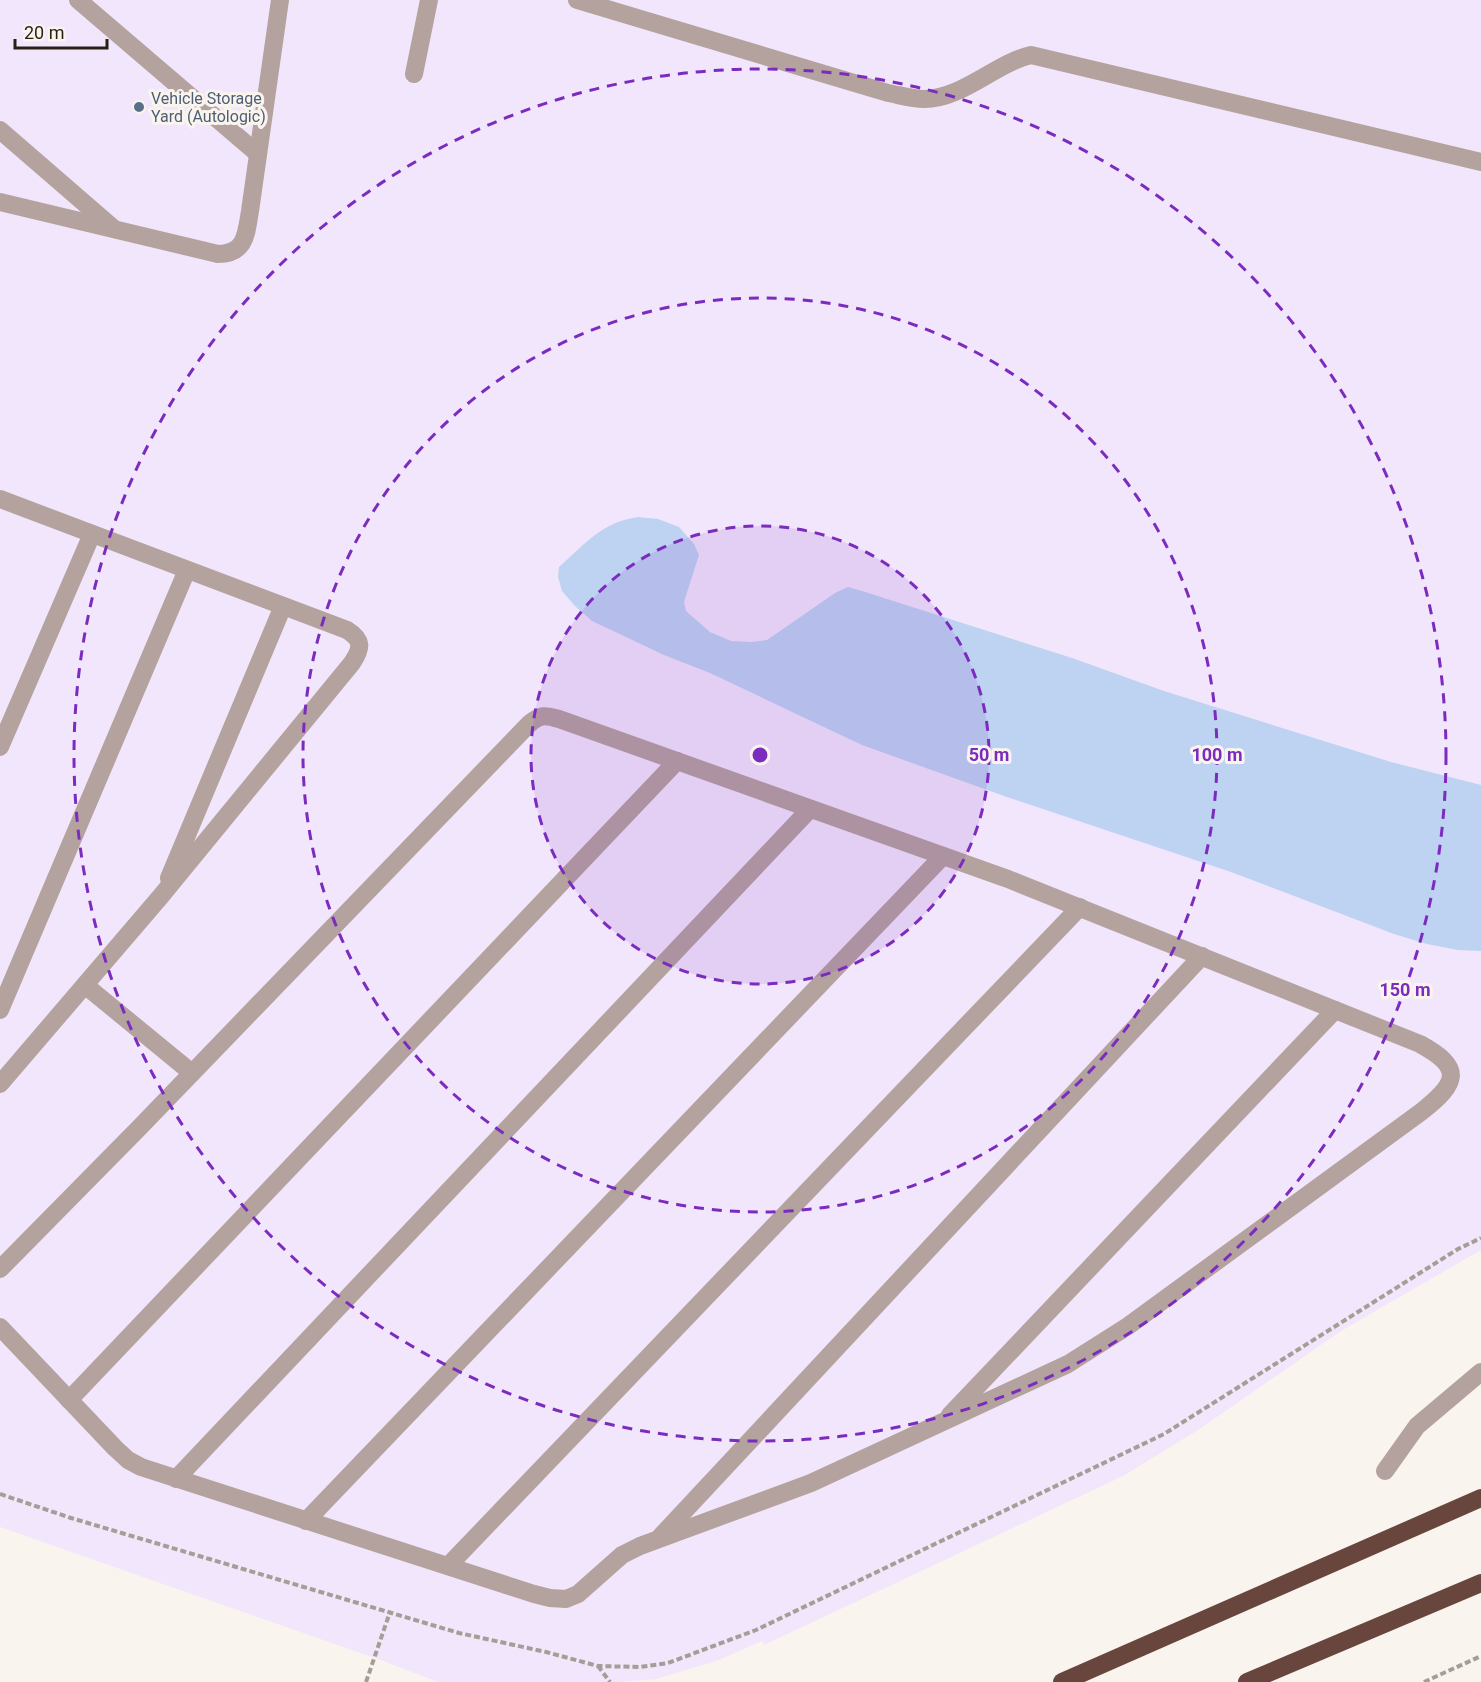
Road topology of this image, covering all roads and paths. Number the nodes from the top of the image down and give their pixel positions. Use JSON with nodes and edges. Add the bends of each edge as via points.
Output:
{"nodes":[{"id":1,"x":78,"y":0,"type":"edge"},
{"id":2,"x":280,"y":0,"type":"edge"},
{"id":3,"x":429,"y":0,"type":"edge"},
{"id":4,"x":577,"y":0,"type":"edge"},
{"id":5,"x":414,"y":74,"type":"dead end"},
{"id":6,"x":0,"y":130,"type":"edge"},
{"id":7,"x":258,"y":154,"type":"junction"},
{"id":8,"x":1481,"y":162,"type":"edge"},
{"id":9,"x":0,"y":202,"type":"edge"},
{"id":10,"x":116,"y":230,"type":"junction"},
{"id":11,"x":1,"y":501,"type":"edge"},
{"id":12,"x":92,"y":534,"type":"junction"},
{"id":13,"x":187,"y":570,"type":"junction"},
{"id":14,"x":283,"y":606,"type":"junction"},
{"id":15,"x":0,"y":747,"type":"edge"},
{"id":16,"x":676,"y":761,"type":"junction"},
{"id":17,"x":810,"y":809,"type":"junction"},
{"id":18,"x":943,"y":856,"type":"junction"},
{"id":19,"x":161,"y":896,"type":"junction"},
{"id":20,"x":1080,"y":907,"type":"junction"},
{"id":21,"x":1202,"y":956,"type":"junction"},
{"id":22,"x":86,"y":986,"type":"junction"},
{"id":23,"x":0,"y":1010,"type":"edge"},
{"id":24,"x":1335,"y":1010,"type":"junction"},
{"id":25,"x":192,"y":1073,"type":"junction"},
{"id":26,"x":0,"y":1084,"type":"edge"},
{"id":27,"x":1481,"y":1238,"type":"edge"},
{"id":28,"x":0,"y":1269,"type":"edge"},
{"id":29,"x":0,"y":1327,"type":"edge"},
{"id":30,"x":1481,"y":1372,"type":"edge"},
{"id":31,"x":69,"y":1400,"type":"junction"},
{"id":32,"x":943,"y":1423,"type":"junction"},
{"id":33,"x":1385,"y":1471,"type":"dead end"},
{"id":34,"x":176,"y":1479,"type":"junction"},
{"id":35,"x":0,"y":1494,"type":"edge"},
{"id":36,"x":1481,"y":1498,"type":"edge"},
{"id":37,"x":306,"y":1521,"type":"junction"},
{"id":38,"x":657,"y":1539,"type":"junction"},
{"id":39,"x":448,"y":1566,"type":"junction"},
{"id":40,"x":1481,"y":1583,"type":"edge"},
{"id":41,"x":390,"y":1612,"type":"junction"},
{"id":42,"x":1481,"y":1656,"type":"edge"},
{"id":43,"x":598,"y":1666,"type":"junction"},
{"id":44,"x":366,"y":1682,"type":"edge"},
{"id":45,"x":610,"y":1682,"type":"edge"},
{"id":46,"x":1062,"y":1682,"type":"edge"},
{"id":47,"x":1247,"y":1682,"type":"edge"},
{"id":48,"x":1424,"y":1682,"type":"edge"}],
"edges":[{"from":1,"to":7,"type":"lane"},
{"from":2,"to":7,"type":"lane"},
{"from":3,"to":5,"type":"lane"},
{"from":4,"to":8,"type":"lane","via":[[888,93],[924,99],[940,97],[1031,55]]},
{"from":6,"to":10,"type":"lane"},
{"from":7,"to":10,"type":"lane","via":[[247,228],[237,250],[218,254]]},
{"from":9,"to":10,"type":"lane"},
{"from":11,"to":12,"type":"lane"},
{"from":12,"to":13,"type":"lane"},
{"from":12,"to":15,"type":"lane"},
{"from":13,"to":14,"type":"lane"},
{"from":13,"to":23,"type":"lane"},
{"from":14,"to":19,"type":"lane"},
{"from":14,"to":19,"type":"lane","via":[[355,635],[359,653]]},
{"from":16,"to":17,"type":"lane"},
{"from":16,"to":25,"type":"lane","via":[[559,719],[544,715],[536,718]]},
{"from":16,"to":31,"type":"lane"},
{"from":17,"to":18,"type":"lane"},
{"from":17,"to":34,"type":"lane"},
{"from":18,"to":20,"type":"lane"},
{"from":18,"to":37,"type":"lane"},
{"from":19,"to":22,"type":"lane"},
{"from":20,"to":21,"type":"lane"},
{"from":20,"to":39,"type":"lane"},
{"from":21,"to":24,"type":"lane"},
{"from":21,"to":38,"type":"lane"},
{"from":22,"to":25,"type":"lane"},
{"from":22,"to":26,"type":"lane"},
{"from":24,"to":32,"type":"lane"},
{"from":24,"to":32,"type":"lane","via":[[1438,1054],[1448,1065],[1449,1087],[1421,1112],[1110,1338],[1068,1364]]},
{"from":25,"to":28,"type":"lane"},
{"from":27,"to":43,"type":"path","via":[[1164,1434],[756,1630],[668,1663]]},
{"from":29,"to":31,"type":"lane"},
{"from":30,"to":33,"type":"lane","via":[[1417,1426]]},
{"from":31,"to":34,"type":"lane","via":[[129,1460]]},
{"from":32,"to":38,"type":"lane","via":[[811,1483]]},
{"from":34,"to":37,"type":"lane"},
{"from":35,"to":41,"type":"path"},
{"from":36,"to":46,"type":"highway"},
{"from":37,"to":39,"type":"lane"},
{"from":38,"to":39,"type":"lane","via":[[622,1555],[578,1594],[566,1599],[534,1594]]},
{"from":40,"to":47,"type":"highway"},
{"from":41,"to":43,"type":"path"},
{"from":41,"to":44,"type":"path"},
{"from":42,"to":48,"type":"path"},
{"from":43,"to":45,"type":"path"}]}
